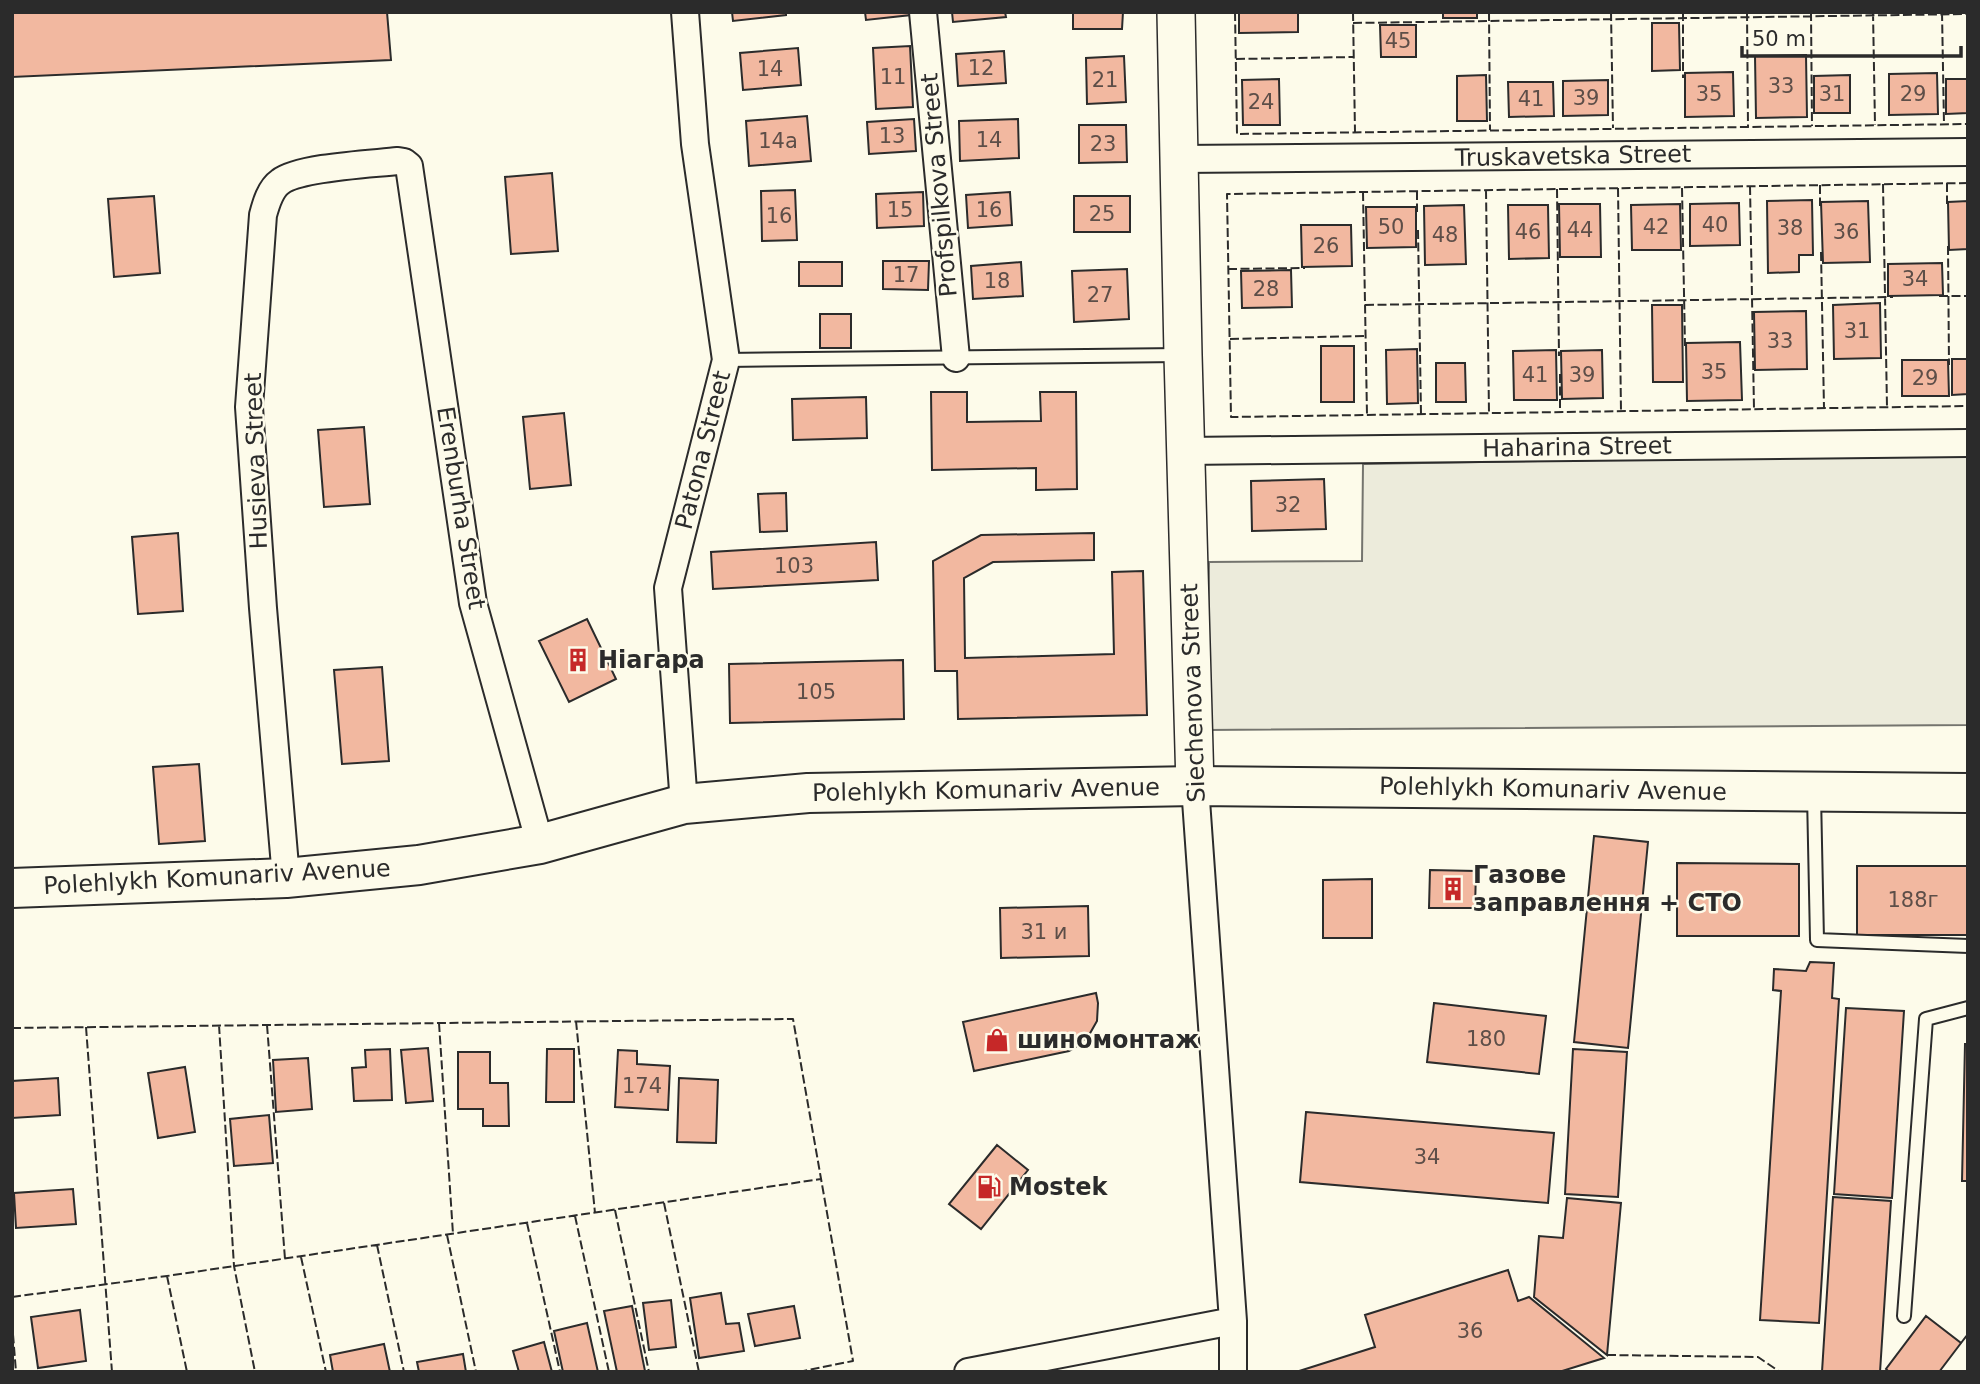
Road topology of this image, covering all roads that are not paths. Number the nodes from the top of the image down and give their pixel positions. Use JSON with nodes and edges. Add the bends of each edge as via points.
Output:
{"nodes":[{"id":1,"x":685,"y":12,"type":"edge"},
{"id":2,"x":923,"y":12,"type":"edge"},
{"id":3,"x":1176,"y":12,"type":"edge"},
{"id":4,"x":1968,"y":152,"type":"edge"},
{"id":5,"x":1179,"y":159,"type":"junction"},
{"id":6,"x":409,"y":166,"type":"joint"},
{"id":7,"x":1183,"y":355,"type":"junction"},
{"id":8,"x":956,"y":358,"type":"junction"},
{"id":9,"x":726,"y":360,"type":"junction"},
{"id":10,"x":1968,"y":443,"type":"edge"},
{"id":11,"x":1185,"y":451,"type":"junction"},
{"id":12,"x":1195,"y":786,"type":"junction"},
{"id":13,"x":1814,"y":792,"type":"junction"},
{"id":14,"x":1968,"y":793,"type":"edge"},
{"id":15,"x":684,"y":804,"type":"junction"},
{"id":16,"x":540,"y":845,"type":"junction"},
{"id":17,"x":286,"y":878,"type":"junction"},
{"id":18,"x":12,"y":887,"type":"edge"},
{"id":19,"x":1968,"y":946,"type":"edge"},
{"id":20,"x":1968,"y":1008,"type":"edge"},
{"id":21,"x":1904,"y":1316,"type":"dead end"},
{"id":22,"x":1233,"y":1321,"type":"junction"},
{"id":23,"x":968,"y":1372,"type":"edge"},
{"id":24,"x":1233,"y":1372,"type":"edge"}],
"edges":[{"from":1,"to":9,"type":"street","name":"Patona Street","via":[[695,144]]},
{"from":2,"to":8,"type":"street","name":"Profspilkova Street"},
{"from":3,"to":5,"type":"street","name":"Siechenova Street"},
{"from":4,"to":5,"type":"street","name":"Truskavetska Street"},
{"from":5,"to":7,"type":"street","name":"Siechenova Street"},
{"from":6,"to":16,"type":"street","name":"Erenburha Street","via":[[473,603]]},
{"from":6,"to":17,"type":"street","name":"Husieva Street","via":[[398,161],[299,173],[279,182],[263,215],[249,407]]},
{"from":7,"to":8,"type":"lane"},
{"from":7,"to":11,"type":"street","name":"Siechenova Street"},
{"from":8,"to":9,"type":"lane"},
{"from":9,"to":15,"type":"street","name":"Patona Street","via":[[668,588]]},
{"from":10,"to":11,"type":"street","name":"Haharina Street"},
{"from":11,"to":12,"type":"street","name":"Siechenova Street"},
{"from":12,"to":13,"type":"main road","name":"Polehlykh Komunariv Avenue"},
{"from":12,"to":15,"type":"main road","name":"Polehlykh Komunariv Avenue","via":[[808,793]]},
{"from":12,"to":22,"type":"street","name":"Siechenova Street"},
{"from":13,"to":14,"type":"main road","name":"Polehlykh Komunariv Avenue"},
{"from":13,"to":19,"type":"lane","via":[[1817,940]]},
{"from":15,"to":16,"type":"main road","name":"Polehlykh Komunariv Avenue"},
{"from":16,"to":17,"type":"main road","name":"Polehlykh Komunariv Avenue","via":[[419,865]]},
{"from":17,"to":18,"type":"main road","name":"Polehlykh Komunariv Avenue"},
{"from":20,"to":21,"type":"lane","via":[[1926,1019]]},
{"from":22,"to":23,"type":"street"},
{"from":22,"to":24,"type":"street","name":"Siechenova Street"}]}
